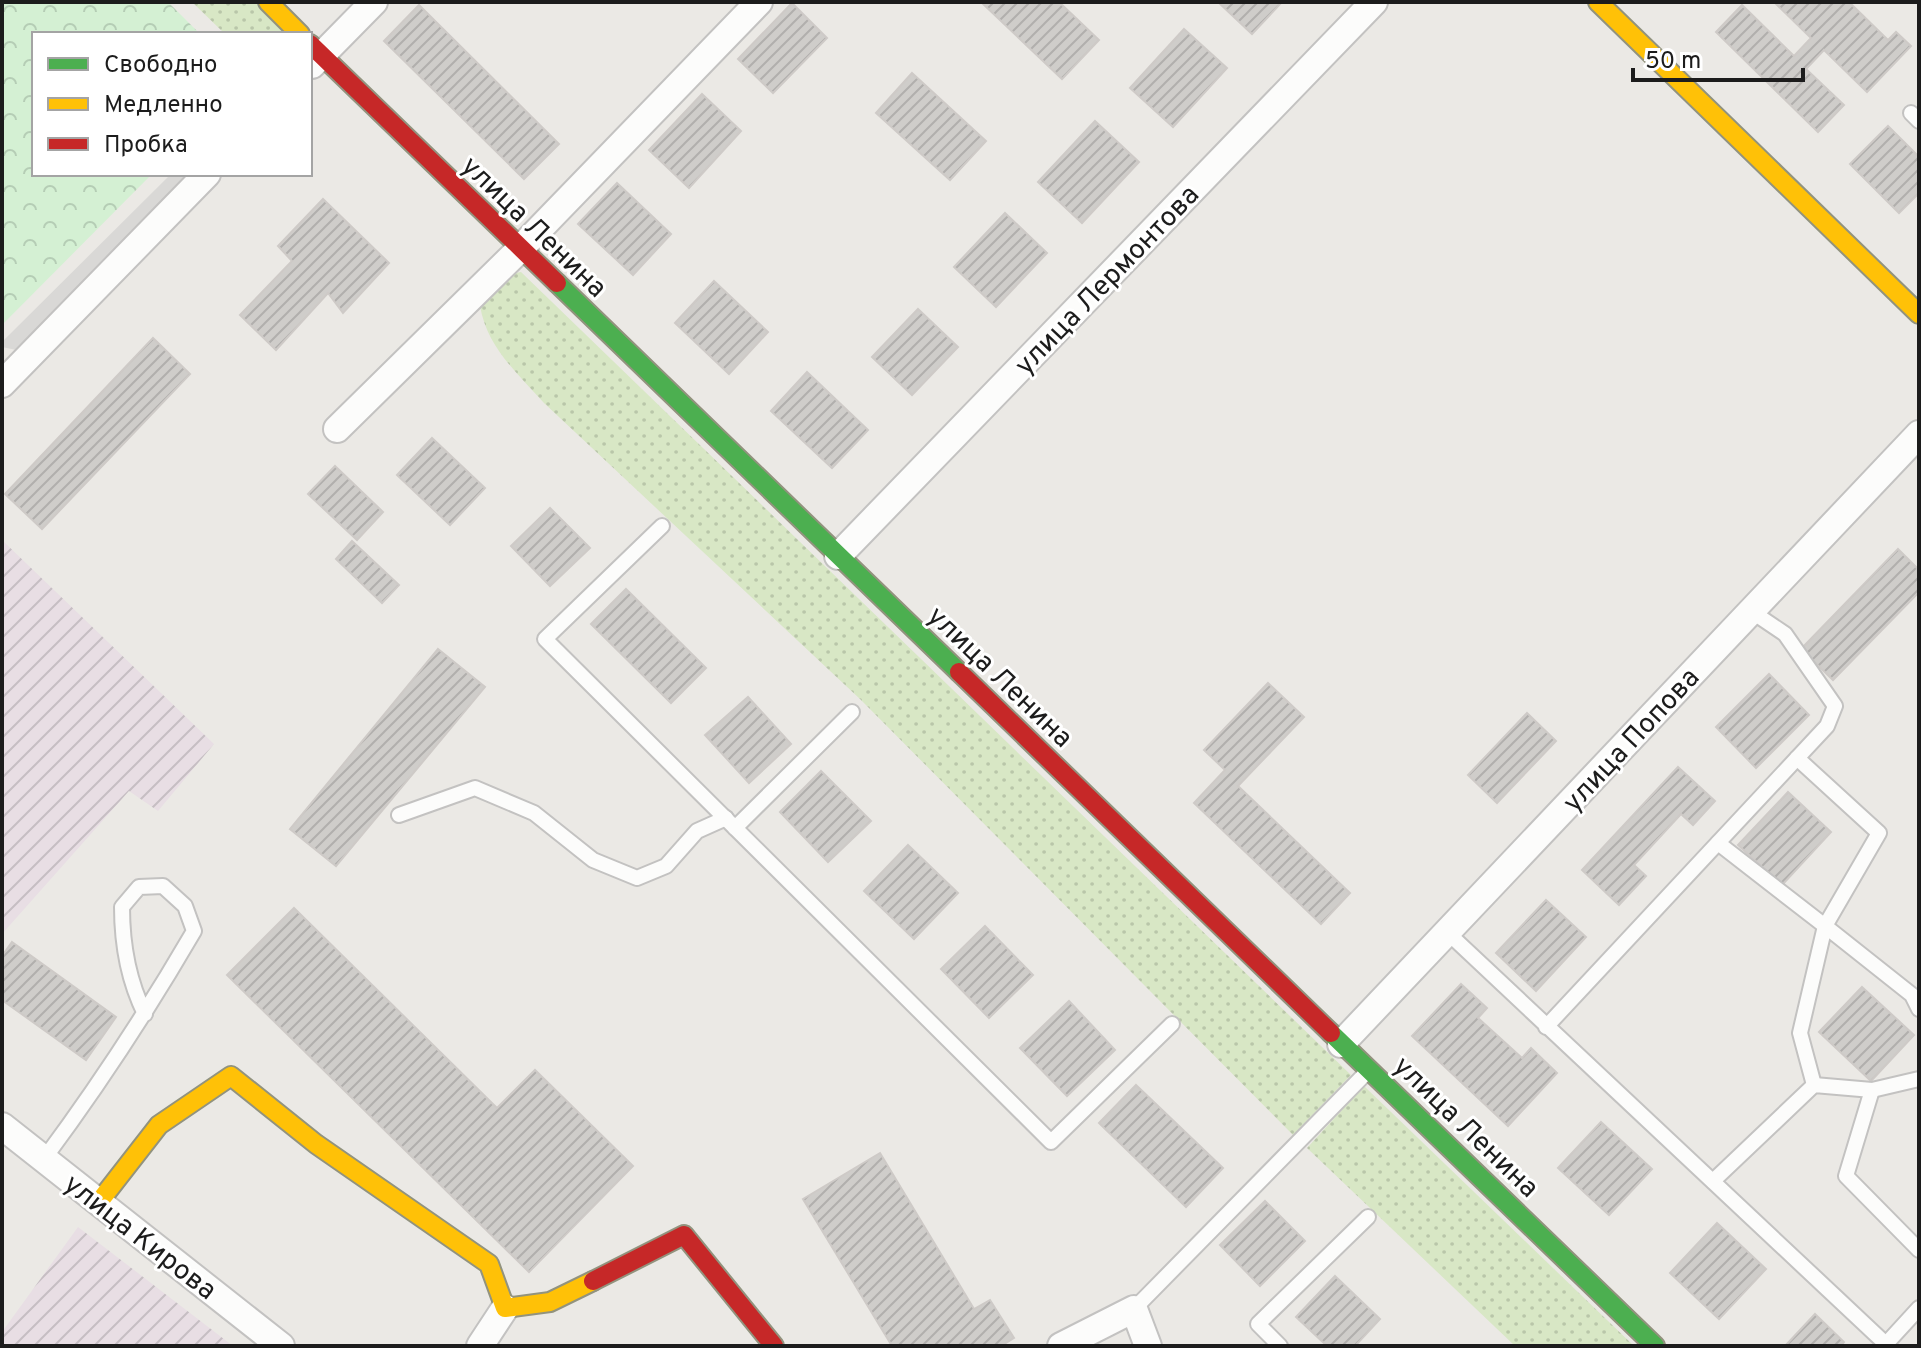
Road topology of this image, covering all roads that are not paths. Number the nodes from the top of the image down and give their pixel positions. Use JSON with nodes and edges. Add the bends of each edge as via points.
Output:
{"nodes":[{"id":1,"x":268,"y":2,"type":"edge"},
{"id":2,"x":374,"y":2,"type":"edge"},
{"id":3,"x":759,"y":2,"type":"edge"},
{"id":4,"x":1374,"y":2,"type":"edge"},
{"id":5,"x":1598,"y":2,"type":"edge"},
{"id":6,"x":298,"y":32,"type":"edge"},
{"id":7,"x":314,"y":56,"type":"edge"},
{"id":8,"x":205,"y":176,"type":"edge"},
{"id":9,"x":519,"y":250,"type":"junction"},
{"id":10,"x":1919,"y":314,"type":"edge"},
{"id":11,"x":2,"y":384,"type":"edge"},
{"id":12,"x":337,"y":429,"type":"dead end"},
{"id":13,"x":1919,"y":434,"type":"edge"},
{"id":14,"x":662,"y":526,"type":"dead end"},
{"id":15,"x":838,"y":556,"type":"junction"},
{"id":16,"x":1751,"y":611,"type":"junction"},
{"id":17,"x":852,"y":712,"type":"dead end"},
{"id":18,"x":1797,"y":758,"type":"junction"},
{"id":19,"x":399,"y":815,"type":"dead end"},
{"id":20,"x":730,"y":823,"type":"junction"},
{"id":21,"x":1718,"y":843,"type":"junction"},
{"id":22,"x":1825,"y":926,"type":"junction"},
{"id":23,"x":1447,"y":932,"type":"junction"},
{"id":24,"x":1919,"y":1009,"type":"edge"},
{"id":25,"x":145,"y":1014,"type":"dead end"},
{"id":26,"x":1172,"y":1024,"type":"dead end"},
{"id":27,"x":1546,"y":1027,"type":"junction"},
{"id":28,"x":1341,"y":1044,"type":"junction"},
{"id":29,"x":1369,"y":1071,"type":"junction"},
{"id":30,"x":1919,"y":1079,"type":"edge"},
{"id":31,"x":1814,"y":1085,"type":"junction"},
{"id":32,"x":1872,"y":1090,"type":"junction"},
{"id":33,"x":2,"y":1126,"type":"edge"},
{"id":34,"x":44,"y":1159,"type":"junction"},
{"id":35,"x":1713,"y":1181,"type":"junction"},
{"id":36,"x":99,"y":1202,"type":"junction"},
{"id":37,"x":1368,"y":1217,"type":"dead end"},
{"id":38,"x":1919,"y":1250,"type":"edge"},
{"id":39,"x":505,"y":1308,"type":"junction"},
{"id":40,"x":1919,"y":1308,"type":"edge"},
{"id":41,"x":1134,"y":1309,"type":"junction"},
{"id":42,"x":1887,"y":1345,"type":"edge"},
{"id":43,"x":281,"y":1346,"type":"edge"},
{"id":44,"x":480,"y":1346,"type":"edge"},
{"id":45,"x":774,"y":1346,"type":"edge"},
{"id":46,"x":1061,"y":1346,"type":"edge"},
{"id":47,"x":1148,"y":1346,"type":"edge"},
{"id":48,"x":1280,"y":1346,"type":"edge"},
{"id":49,"x":1655,"y":1346,"type":"edge"}],
"edges":[{"from":1,"to":6,"type":"street"},
{"from":2,"to":7,"type":"street"},
{"from":3,"to":9,"type":"street"},
{"from":4,"to":15,"type":"street","name":"улица Лермонтова"},
{"from":5,"to":10,"type":"street"},
{"from":7,"to":9,"type":"street","name":"улица Ленина"},
{"from":8,"to":11,"type":"street"},
{"from":9,"to":12,"type":"street"},
{"from":9,"to":15,"type":"street","name":"улица Ленина"},
{"from":13,"to":16,"type":"street","name":"улица Попова"},
{"from":14,"to":20,"type":"lane","via":[[545,639]]},
{"from":15,"to":28,"type":"street","name":"улица Ленина"},
{"from":16,"to":18,"type":"lane","via":[[1785,634],[1835,706],[1827,726]]},
{"from":16,"to":23,"type":"street","name":"улица Попова"},
{"from":17,"to":20,"type":"lane"},
{"from":18,"to":21,"type":"lane"},
{"from":18,"to":22,"type":"lane","via":[[1879,833]]},
{"from":19,"to":20,"type":"lane","via":[[475,788],[534,813],[593,860],[637,878],[666,866],[697,831]]},
{"from":20,"to":26,"type":"lane","via":[[1051,1142]]},
{"from":21,"to":22,"type":"lane"},
{"from":21,"to":27,"type":"lane"},
{"from":22,"to":24,"type":"lane","via":[[1912,995]]},
{"from":22,"to":31,"type":"lane","via":[[1800,1033]]},
{"from":23,"to":27,"type":"lane"},
{"from":23,"to":28,"type":"street","name":"улица Попова"},
{"from":25,"to":34,"type":"lane","via":[[128,972],[122,907],[139,887],[163,886],[185,906],[194,931],[159,992],[97,1087]]},
{"from":27,"to":35,"type":"lane"},
{"from":28,"to":29,"type":"street","name":"улица Ленина"},
{"from":29,"to":41,"type":"lane"},
{"from":29,"to":49,"type":"street","name":"улица Ленина"},
{"from":30,"to":32,"type":"lane"},
{"from":31,"to":32,"type":"lane"},
{"from":31,"to":35,"type":"lane"},
{"from":32,"to":38,"type":"lane","via":[[1846,1176]]},
{"from":33,"to":34,"type":"street","name":"улица Кирова"},
{"from":34,"to":36,"type":"street","name":"улица Кирова"},
{"from":35,"to":42,"type":"lane"},
{"from":36,"to":39,"type":"street","via":[[159,1125],[231,1076],[316,1144],[489,1264]]},
{"from":36,"to":43,"type":"street","name":"улица Кирова"},
{"from":37,"to":48,"type":"lane","via":[[1258,1324]]},
{"from":39,"to":44,"type":"street"},
{"from":39,"to":45,"type":"street","via":[[550,1302],[684,1235]]},
{"from":40,"to":42,"type":"lane"},
{"from":41,"to":46,"type":"street"},
{"from":41,"to":47,"type":"street"}]}
